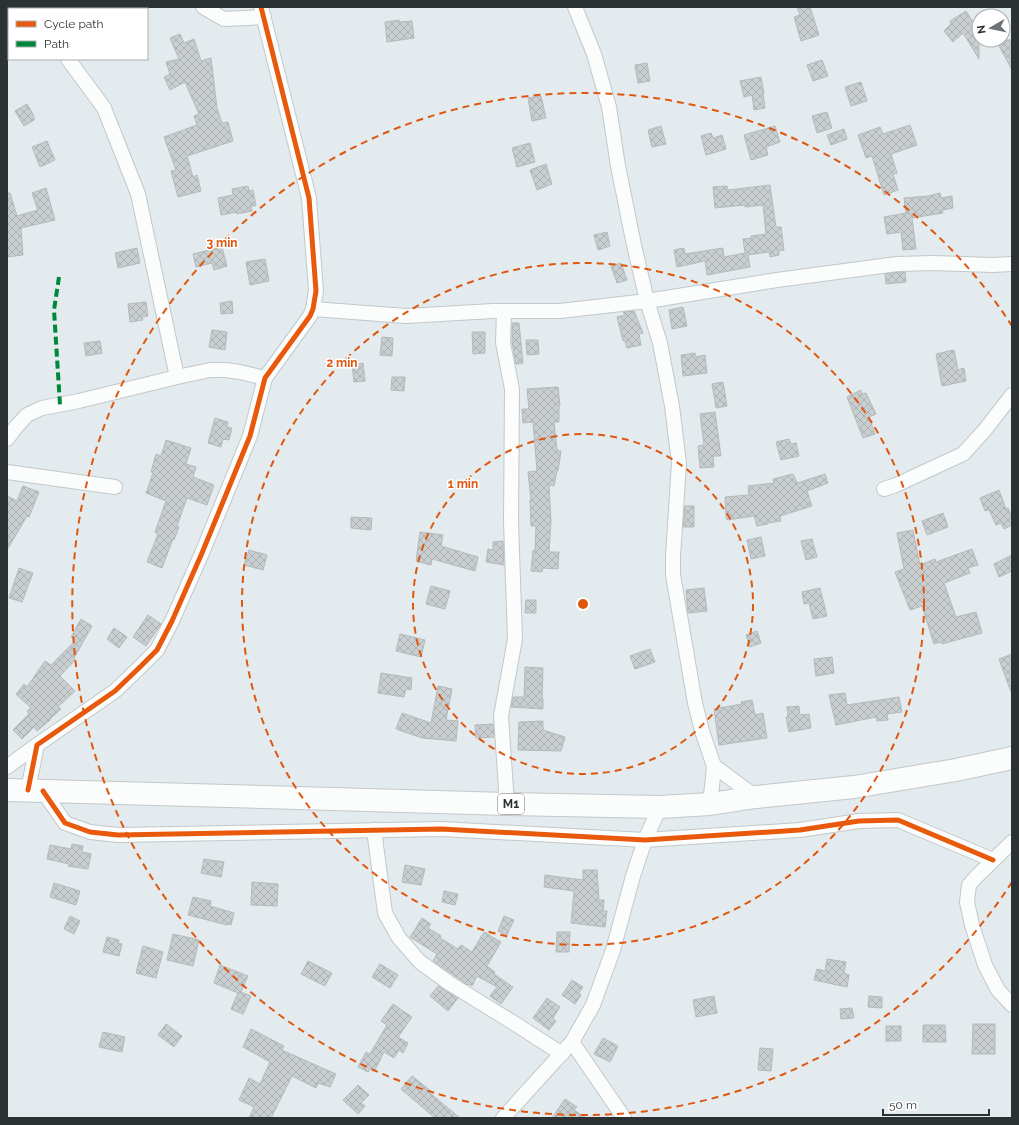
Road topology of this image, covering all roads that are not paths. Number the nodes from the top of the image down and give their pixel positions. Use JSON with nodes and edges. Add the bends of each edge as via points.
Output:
{"nodes":[{"id":1,"x":203,"y":7,"type":"edge"},
{"id":2,"x":575,"y":7,"type":"edge"},
{"id":3,"x":263,"y":12,"type":"edge"},
{"id":4,"x":69,"y":60,"type":"edge"},
{"id":5,"x":1012,"y":264,"type":"edge"},
{"id":6,"x":647,"y":301,"type":"junction"},
{"id":7,"x":313,"y":310,"type":"junction"},
{"id":8,"x":504,"y":311,"type":"junction"},
{"id":9,"x":177,"y":377,"type":"junction"},
{"id":10,"x":265,"y":378,"type":"junction"},
{"id":11,"x":1012,"y":395,"type":"edge"},
{"id":12,"x":7,"y":439,"type":"edge"},
{"id":13,"x":7,"y":472,"type":"edge"},
{"id":14,"x":115,"y":487,"type":"dead end"},
{"id":15,"x":884,"y":489,"type":"dead end"},
{"id":16,"x":37,"y":745,"type":"junction"},
{"id":17,"x":1012,"y":758,"type":"edge"},
{"id":18,"x":714,"y":766,"type":"junction"},
{"id":19,"x":7,"y":767,"type":"edge"},
{"id":20,"x":26,"y":791,"type":"edge"},
{"id":21,"x":756,"y":797,"type":"junction"},
{"id":22,"x":507,"y":804,"type":"junction"},
{"id":23,"x":710,"y":804,"type":"junction"},
{"id":24,"x":660,"y":807,"type":"junction"},
{"id":25,"x":374,"y":830,"type":"junction"},
{"id":26,"x":645,"y":840,"type":"junction"},
{"id":27,"x":1012,"y":842,"type":"edge"},
{"id":28,"x":993,"y":860,"type":"junction"},
{"id":29,"x":1012,"y":1005,"type":"edge"},
{"id":30,"x":572,"y":1042,"type":"junction"},
{"id":31,"x":562,"y":1054,"type":"junction"},
{"id":32,"x":503,"y":1118,"type":"edge"},
{"id":33,"x":624,"y":1118,"type":"edge"}],
"edges":[{"from":1,"to":3,"type":"street","via":[[224,19]]},
{"from":2,"to":6,"type":"street","via":[[594,54],[609,107],[632,238]]},
{"from":3,"to":7,"type":"street","via":[[309,198],[316,291]]},
{"from":4,"to":9,"type":"street","via":[[104,108],[138,194]]},
{"from":5,"to":6,"type":"street","via":[[897,264]]},
{"from":6,"to":8,"type":"street","via":[[560,311]]},
{"from":6,"to":18,"type":"street","via":[[660,343],[672,406],[679,463],[673,575],[695,703]]},
{"from":7,"to":8,"type":"street","via":[[406,316]]},
{"from":7,"to":10,"type":"street"},
{"from":8,"to":22,"type":"street","via":[[504,343],[512,389],[511,522],[515,639],[501,716]]},
{"from":9,"to":10,"type":"street","via":[[210,370],[225,370]]},
{"from":9,"to":12,"type":"street","via":[[42,408],[27,415]]},
{"from":10,"to":16,"type":"street","via":[[250,436],[202,553],[157,650],[115,691]]},
{"from":11,"to":15,"type":"street","via":[[963,454]]},
{"from":13,"to":14,"type":"street"},
{"from":16,"to":19,"type":"street"},
{"from":16,"to":20,"type":"street"},
{"from":17,"to":21,"type":"highway","number":"M1","via":[[854,787]]},
{"from":18,"to":21,"type":"street"},
{"from":18,"to":23,"type":"street"},
{"from":20,"to":22,"type":"highway","number":"M1"},
{"from":20,"to":25,"type":"street","via":[[65,823],[90,832],[118,835]]},
{"from":21,"to":23,"type":"highway","number":"M1"},
{"from":22,"to":24,"type":"highway","number":"M1"},
{"from":23,"to":24,"type":"highway","number":"M1"},
{"from":24,"to":26,"type":"street"},
{"from":25,"to":26,"type":"street","via":[[441,829]]},
{"from":25,"to":31,"type":"street","via":[[385,913],[399,938],[420,962],[449,983]]},
{"from":26,"to":28,"type":"street","via":[[800,830],[859,821],[898,820]]},
{"from":26,"to":30,"type":"street","via":[[613,950],[593,1004]]},
{"from":27,"to":28,"type":"street"},
{"from":28,"to":29,"type":"street","via":[[969,885],[967,902],[985,965],[998,990]]},
{"from":30,"to":31,"type":"street"},
{"from":30,"to":33,"type":"street"},
{"from":31,"to":32,"type":"street"}]}
